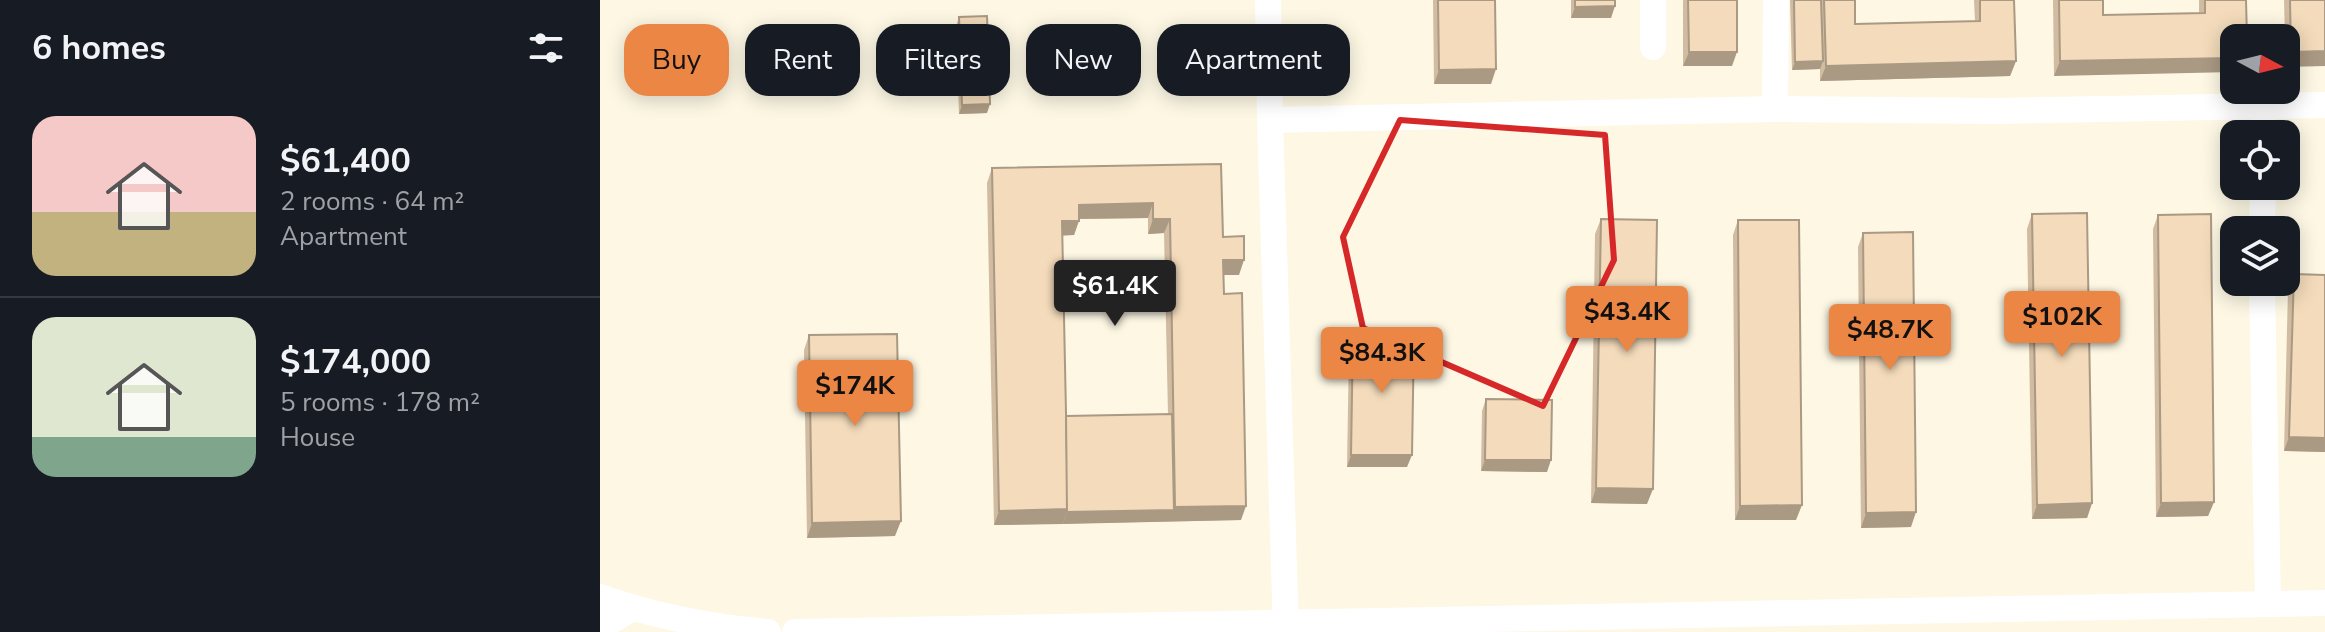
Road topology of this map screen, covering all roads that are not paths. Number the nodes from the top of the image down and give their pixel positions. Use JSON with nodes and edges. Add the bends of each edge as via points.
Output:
{"nodes":[{"id":1,"x":1268,"y":0,"type":"edge"},
{"id":2,"x":1653,"y":0,"type":"edge"},
{"id":3,"x":1776,"y":0,"type":"edge"},
{"id":4,"x":1653,"y":47,"type":"dead end"},
{"id":5,"x":2325,"y":105,"type":"edge"},
{"id":6,"x":2263,"y":106,"type":"junction"},
{"id":7,"x":1775,"y":109,"type":"junction"},
{"id":8,"x":1270,"y":120,"type":"junction"},
{"id":9,"x":2263,"y":120,"type":"edge"},
{"id":10,"x":2262,"y":296,"type":"edge"},
{"id":11,"x":600,"y":597,"type":"edge"},
{"id":12,"x":2325,"y":603,"type":"edge"},
{"id":13,"x":2268,"y":604,"type":"junction"},
{"id":14,"x":633,"y":608,"type":"junction"},
{"id":15,"x":600,"y":627,"type":"edge"},
{"id":16,"x":1286,"y":628,"type":"edge"},
{"id":17,"x":768,"y":632,"type":"edge"},
{"id":18,"x":795,"y":632,"type":"edge"}],
"edges":[{"from":1,"to":8,"type":"street"},
{"from":2,"to":4,"type":"street"},
{"from":3,"to":7,"type":"street"},
{"from":5,"to":6,"type":"street"},
{"from":6,"to":7,"type":"street"},
{"from":6,"to":9,"type":"street"},
{"from":7,"to":8,"type":"street"},
{"from":8,"to":16,"type":"street"},
{"from":10,"to":13,"type":"street"},
{"from":11,"to":14,"type":"street"},
{"from":12,"to":13,"type":"street"},
{"from":13,"to":16,"type":"street"},
{"from":14,"to":15,"type":"street"},
{"from":14,"to":17,"type":"street","via":[[679,621]]},
{"from":16,"to":18,"type":"street"}]}
